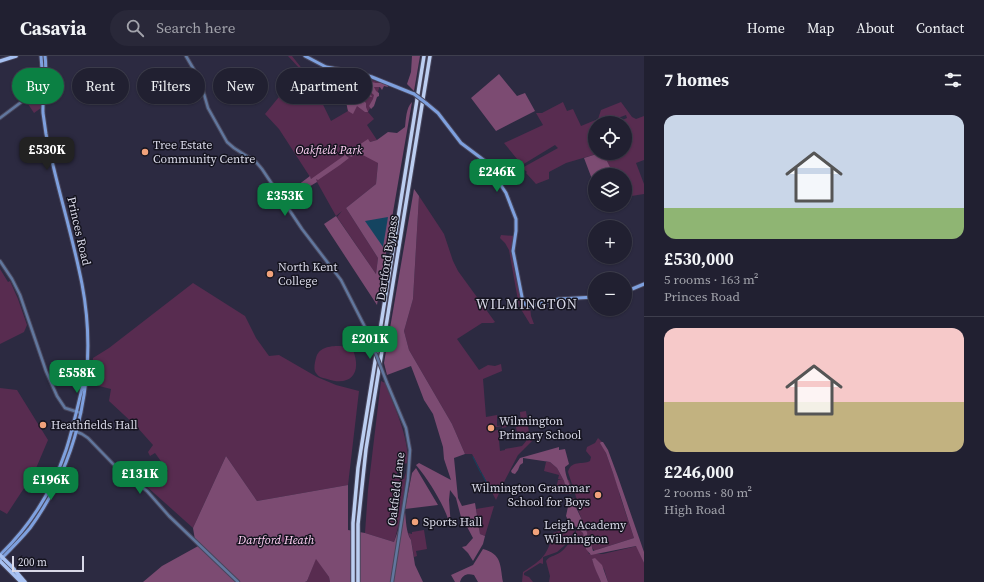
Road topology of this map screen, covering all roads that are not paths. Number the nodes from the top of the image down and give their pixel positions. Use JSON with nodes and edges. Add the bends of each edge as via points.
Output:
{"nodes":[{"id":1,"x":16,"y":56,"type":"edge"},
{"id":2,"x":41,"y":56,"type":"edge"},
{"id":3,"x":45,"y":56,"type":"edge"},
{"id":4,"x":186,"y":56,"type":"edge"},
{"id":5,"x":305,"y":56,"type":"edge"},
{"id":6,"x":424,"y":56,"type":"edge"},
{"id":7,"x":430,"y":56,"type":"edge"},
{"id":8,"x":0,"y":61,"type":"edge"},
{"id":9,"x":43,"y":68,"type":"edge"},
{"id":10,"x":46,"y":68,"type":"edge"},
{"id":11,"x":19,"y":104,"type":"edge"},
{"id":12,"x":43,"y":104,"type":"edge"},
{"id":13,"x":0,"y":118,"type":"edge"},
{"id":14,"x":0,"y":261,"type":"edge"},
{"id":15,"x":644,"y":284,"type":"edge"},
{"id":16,"x":632,"y":289,"type":"edge"},
{"id":17,"x":588,"y":297,"type":"edge"},
{"id":18,"x":79,"y":413,"type":"junction"},
{"id":19,"x":72,"y":430,"type":"junction"},
{"id":20,"x":76,"y":432,"type":"junction"},
{"id":21,"x":1,"y":557,"type":"edge"},
{"id":22,"x":21,"y":582,"type":"edge"},
{"id":23,"x":25,"y":582,"type":"edge"},
{"id":24,"x":238,"y":582,"type":"edge"},
{"id":25,"x":353,"y":582,"type":"edge"},
{"id":26,"x":358,"y":582,"type":"edge"},
{"id":27,"x":392,"y":582,"type":"edge"}],
"edges":[{"from":1,"to":8,"type":"main road"},
{"from":2,"to":9,"type":"main road","name":"Princes Road"},
{"from":3,"to":10,"type":"main road","name":"Princes Road"},
{"from":4,"to":27,"type":"street","name":"Oakfield Lane","bridge":true,"via":[[200,80],[208,108],[226,140],[262,169],[341,280],[367,332],[406,428],[410,450],[408,479]]},
{"from":5,"to":17,"type":"main road","bridge":true,"via":[[326,67],[363,74],[414,94],[438,114],[461,143],[479,155],[506,193],[516,219],[513,251],[523,302],[526,305],[558,299]]},
{"from":6,"to":25,"type":"highway","name":"Dartford Bypass","via":[[358,468],[353,523]]},
{"from":7,"to":26,"type":"highway","name":"Dartford Bypass","via":[[366,449],[358,524]]},
{"from":11,"to":13,"type":"street"},
{"from":12,"to":18,"type":"main road","name":"Princes Road","via":[[46,134],[84,295],[86,384]]},
{"from":14,"to":18,"type":"street","via":[[20,295],[54,390],[65,408]]},
{"from":15,"to":16,"type":"main road"},
{"from":18,"to":19,"type":"main road","name":"Princes Road"},
{"from":18,"to":20,"type":"main road","name":"Princes Road"},
{"from":19,"to":20,"type":"street"},
{"from":19,"to":21,"type":"main road","name":"Princes Road","via":[[56,476],[42,502]]},
{"from":20,"to":21,"type":"main road","name":"Princes Road","via":[[59,478],[45,504],[29,528]]},
{"from":20,"to":24,"type":"street","via":[[88,438],[118,469],[147,491],[169,516]]},
{"from":21,"to":22,"type":"main road"},
{"from":21,"to":23,"type":"main road"}]}
